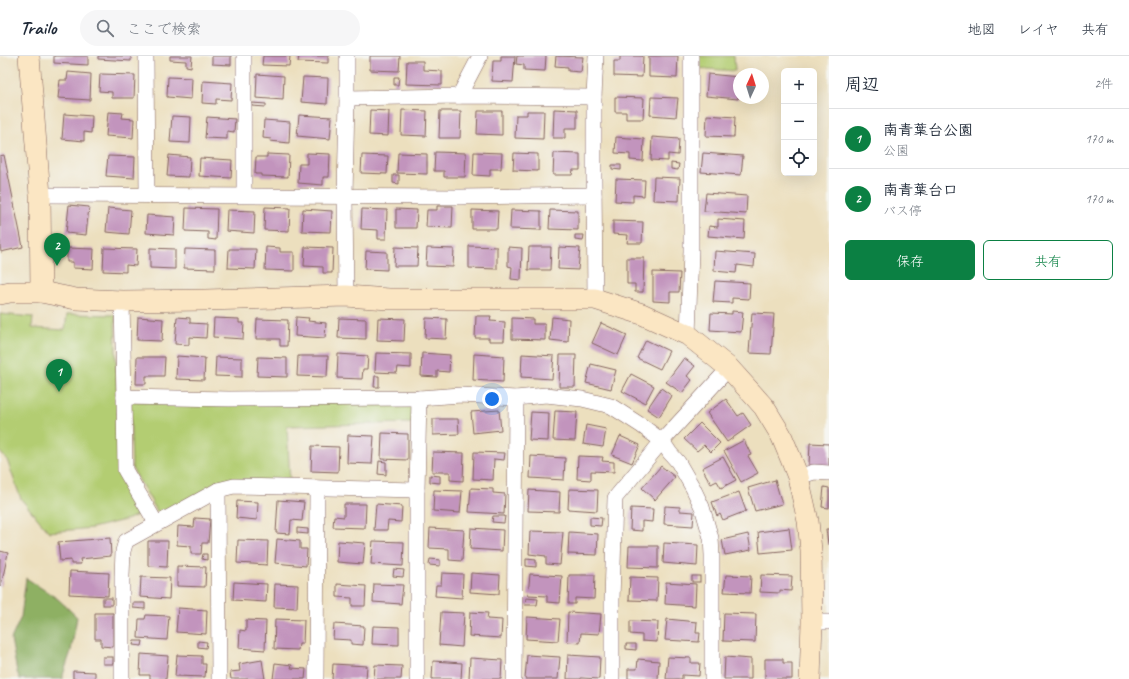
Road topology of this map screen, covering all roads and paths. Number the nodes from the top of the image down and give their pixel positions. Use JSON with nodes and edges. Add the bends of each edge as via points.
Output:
{"nodes":[{"id":1,"x":29,"y":56,"type":"edge"},
{"id":2,"x":146,"y":56,"type":"edge"},
{"id":3,"x":244,"y":56,"type":"edge"},
{"id":4,"x":347,"y":56,"type":"edge"},
{"id":5,"x":480,"y":56,"type":"edge"},
{"id":6,"x":596,"y":56,"type":"edge"},
{"id":7,"x":691,"y":56,"type":"edge"},
{"id":8,"x":459,"y":96,"type":"junction"},
{"id":9,"x":594,"y":97,"type":"junction"},
{"id":10,"x":348,"y":98,"type":"junction"},
{"id":11,"x":40,"y":195,"type":"junction"},
{"id":12,"x":146,"y":195,"type":"junction"},
{"id":13,"x":244,"y":195,"type":"junction"},
{"id":14,"x":594,"y":195,"type":"junction"},
{"id":15,"x":346,"y":196,"type":"junction"},
{"id":16,"x":41,"y":292,"type":"junction"},
{"id":17,"x":0,"y":294,"type":"edge"},
{"id":18,"x":346,"y":296,"type":"junction"},
{"id":19,"x":595,"y":299,"type":"junction"},
{"id":20,"x":122,"y":301,"type":"junction"},
{"id":21,"x":688,"y":335,"type":"junction"},
{"id":22,"x":729,"y":368,"type":"junction"},
{"id":23,"x":124,"y":397,"type":"junction"},
{"id":24,"x":419,"y":398,"type":"junction"},
{"id":25,"x":516,"y":398,"type":"junction"},
{"id":26,"x":662,"y":441,"type":"junction"},
{"id":27,"x":829,"y":473,"type":"edge"},
{"id":28,"x":798,"y":477,"type":"junction"},
{"id":29,"x":317,"y":488,"type":"junction"},
{"id":30,"x":218,"y":490,"type":"junction"},
{"id":31,"x":416,"y":490,"type":"junction"},
{"id":32,"x":156,"y":523,"type":"junction"},
{"id":33,"x":820,"y":622,"type":"edge"},
{"id":34,"x":122,"y":679,"type":"edge"},
{"id":35,"x":218,"y":679,"type":"edge"},
{"id":36,"x":316,"y":679,"type":"edge"},
{"id":37,"x":417,"y":679,"type":"edge"},
{"id":38,"x":514,"y":679,"type":"edge"},
{"id":39,"x":612,"y":679,"type":"edge"},
{"id":40,"x":712,"y":679,"type":"edge"},
{"id":41,"x":810,"y":679,"type":"edge"}],
"edges":[{"from":1,"to":11,"type":"street"},
{"from":2,"to":12,"type":"street"},
{"from":3,"to":13,"type":"street"},
{"from":4,"to":10,"type":"street"},
{"from":5,"to":8,"type":"street"},
{"from":6,"to":9,"type":"street"},
{"from":7,"to":21,"type":"street","via":[[691,251]]},
{"from":8,"to":9,"type":"street"},
{"from":8,"to":10,"type":"street"},
{"from":9,"to":14,"type":"street"},
{"from":10,"to":15,"type":"street"},
{"from":11,"to":12,"type":"street"},
{"from":11,"to":16,"type":"street"},
{"from":12,"to":13,"type":"street"},
{"from":13,"to":15,"type":"street"},
{"from":14,"to":15,"type":"street"},
{"from":14,"to":19,"type":"street"},
{"from":15,"to":18,"type":"street"},
{"from":16,"to":17,"type":"street"},
{"from":16,"to":20,"type":"street","via":[[76,299]]},
{"from":18,"to":19,"type":"street","via":[[389,299]]},
{"from":18,"to":20,"type":"street"},
{"from":19,"to":21,"type":"street","via":[[642,314]]},
{"from":20,"to":23,"type":"street"},
{"from":21,"to":22,"type":"street"},
{"from":22,"to":26,"type":"street"},
{"from":22,"to":28,"type":"street","via":[[764,407],[781,435]]},
{"from":23,"to":24,"type":"street"},
{"from":23,"to":32,"type":"street","via":[[125,470]]},
{"from":24,"to":25,"type":"street","via":[[461,395]]},
{"from":24,"to":31,"type":"street"},
{"from":25,"to":26,"type":"street","via":[[546,395],[582,399],[610,406]]},
{"from":25,"to":38,"type":"street"},
{"from":26,"to":39,"type":"street","via":[[615,498]]},
{"from":26,"to":40,"type":"street","via":[[693,488],[702,507],[711,538]]},
{"from":27,"to":28,"type":"street","via":[[814,472]]},
{"from":28,"to":33,"type":"street","via":[[808,521]]},
{"from":29,"to":30,"type":"street","via":[[234,486]]},
{"from":29,"to":31,"type":"street"},
{"from":29,"to":36,"type":"street"},
{"from":30,"to":32,"type":"street"},
{"from":30,"to":35,"type":"street"},
{"from":31,"to":37,"type":"street"},
{"from":32,"to":34,"type":"street","via":[[126,541],[123,551]]},
{"from":33,"to":41,"type":"street"}]}
